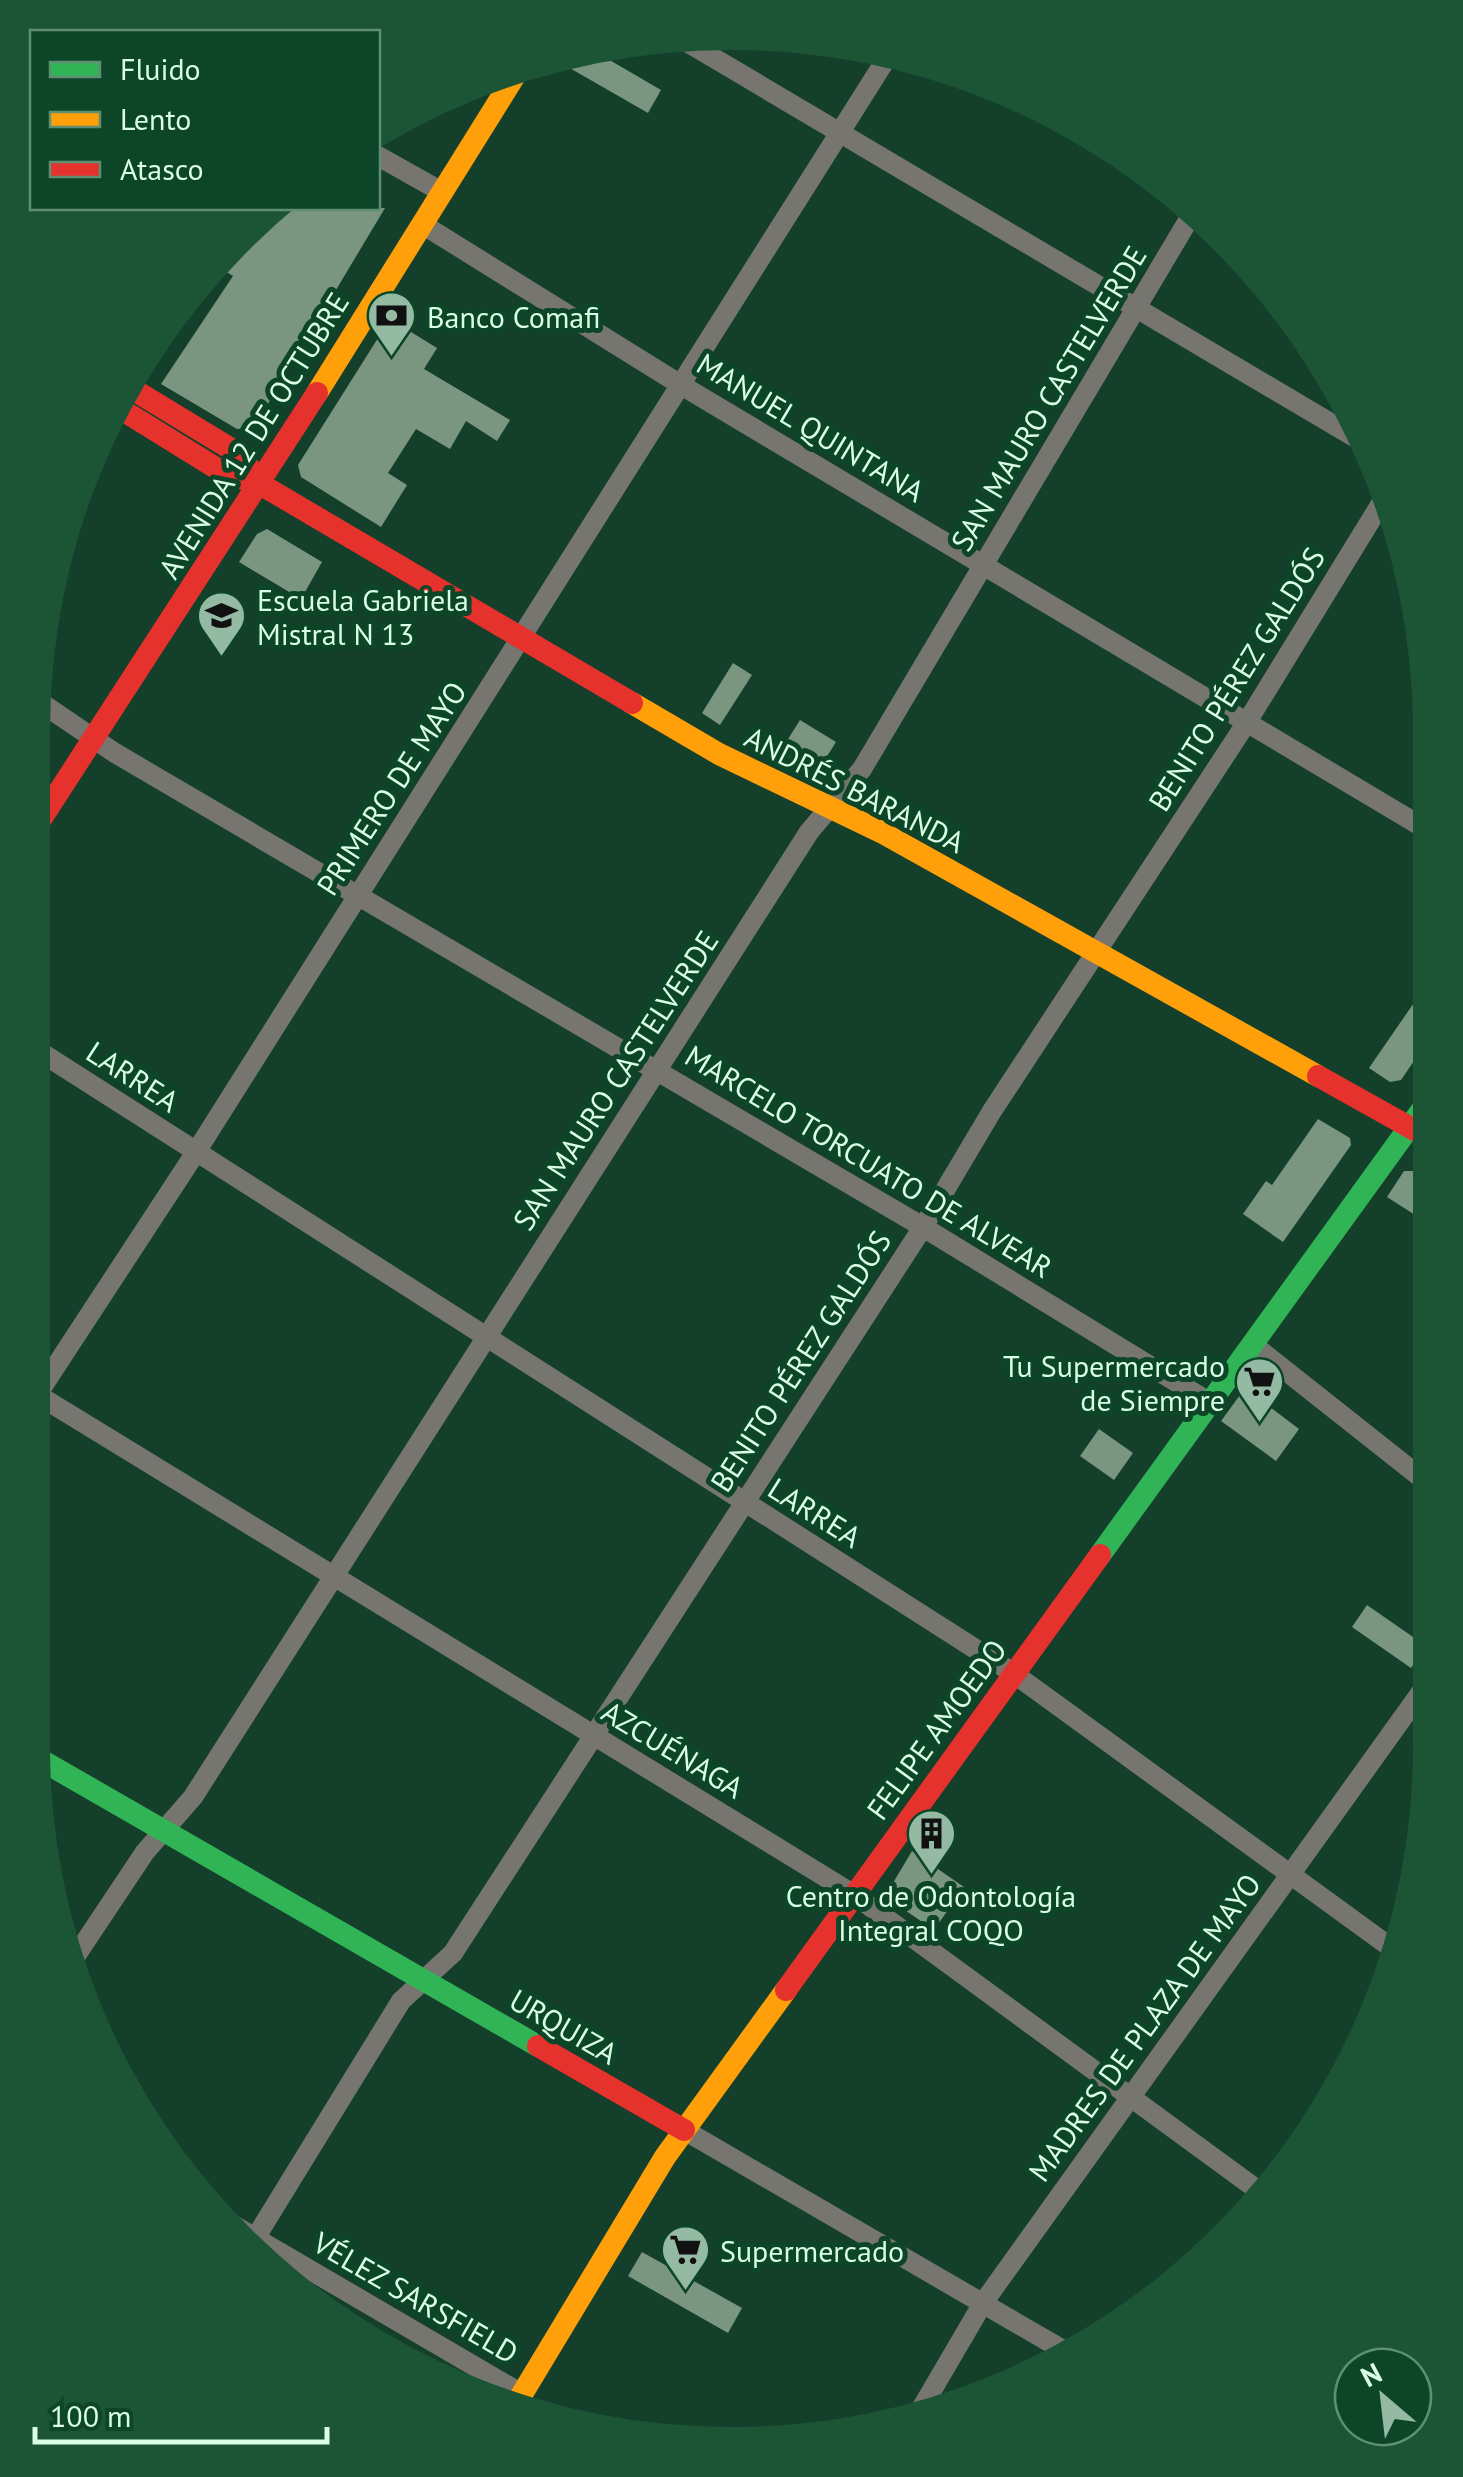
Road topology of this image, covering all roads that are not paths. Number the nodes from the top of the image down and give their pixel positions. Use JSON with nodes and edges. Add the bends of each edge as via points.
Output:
{"nodes":[{"id":1,"x":701,"y":51,"type":"edge"},
{"id":2,"x":881,"y":67,"type":"edge"},
{"id":3,"x":507,"y":88,"type":"edge"},
{"id":4,"x":840,"y":134,"type":"junction"},
{"id":5,"x":380,"y":157,"type":"edge"},
{"id":6,"x":442,"y":192,"type":"junction"},
{"id":7,"x":422,"y":224,"type":"junction"},
{"id":8,"x":1186,"y":224,"type":"edge"},
{"id":9,"x":1137,"y":307,"type":"junction"},
{"id":10,"x":682,"y":385,"type":"junction"},
{"id":11,"x":140,"y":393,"type":"edge"},
{"id":12,"x":128,"y":414,"type":"edge"},
{"id":13,"x":1343,"y":430,"type":"edge"},
{"id":14,"x":260,"y":484,"type":"junction"},
{"id":15,"x":1377,"y":511,"type":"edge"},
{"id":16,"x":984,"y":566,"type":"junction"},
{"id":17,"x":522,"y":640,"type":"junction"},
{"id":18,"x":51,"y":709,"type":"edge"},
{"id":19,"x":1247,"y":722,"type":"junction"},
{"id":20,"x":94,"y":737,"type":"junction"},
{"id":21,"x":50,"y":805,"type":"edge"},
{"id":22,"x":832,"y":808,"type":"junction"},
{"id":23,"x":1413,"y":821,"type":"edge"},
{"id":24,"x":357,"y":896,"type":"junction"},
{"id":25,"x":1099,"y":952,"type":"junction"},
{"id":26,"x":50,"y":1058,"type":"edge"},
{"id":27,"x":658,"y":1070,"type":"junction"},
{"id":28,"x":1413,"y":1128,"type":"edge"},
{"id":29,"x":1413,"y":1141,"type":"edge"},
{"id":30,"x":196,"y":1152,"type":"junction"},
{"id":31,"x":923,"y":1227,"type":"junction"},
{"id":32,"x":486,"y":1336,"type":"junction"},
{"id":33,"x":1252,"y":1344,"type":"junction"},
{"id":34,"x":50,"y":1372,"type":"edge"},
{"id":35,"x":1209,"y":1402,"type":"junction"},
{"id":36,"x":50,"y":1406,"type":"edge"},
{"id":37,"x":1413,"y":1471,"type":"edge"},
{"id":38,"x":744,"y":1502,"type":"junction"},
{"id":39,"x":332,"y":1578,"type":"junction"},
{"id":40,"x":1014,"y":1673,"type":"junction"},
{"id":41,"x":1413,"y":1704,"type":"edge"},
{"id":42,"x":592,"y":1735,"type":"junction"},
{"id":43,"x":50,"y":1765,"type":"edge"},
{"id":44,"x":164,"y":1830,"type":"junction"},
{"id":45,"x":1290,"y":1874,"type":"junction"},
{"id":46,"x":853,"y":1894,"type":"junction"},
{"id":47,"x":1384,"y":1942,"type":"edge"},
{"id":48,"x":81,"y":1949,"type":"edge"},
{"id":49,"x":423,"y":1980,"type":"junction"},
{"id":50,"x":1131,"y":2096,"type":"junction"},
{"id":51,"x":684,"y":2130,"type":"junction"},
{"id":52,"x":1252,"y":2186,"type":"edge"},
{"id":53,"x":257,"y":2234,"type":"edge"},
{"id":54,"x":288,"y":2263,"type":"edge"},
{"id":55,"x":983,"y":2303,"type":"junction"},
{"id":56,"x":1055,"y":2345,"type":"edge"},
{"id":57,"x":460,"y":2370,"type":"edge"},
{"id":58,"x":523,"y":2394,"type":"edge"},
{"id":59,"x":927,"y":2398,"type":"edge"}],
"edges":[{"from":1,"to":4,"type":"street"},
{"from":2,"to":4,"type":"street","name":"PRIMERO DE MAYO"},
{"from":3,"to":6,"type":"main road","name":"AVENIDA 12 DE OCTUBRE"},
{"from":4,"to":9,"type":"street"},
{"from":4,"to":10,"type":"street","name":"PRIMERO DE MAYO"},
{"from":5,"to":6,"type":"street"},
{"from":6,"to":7,"type":"main road","name":"AVENIDA 12 DE OCTUBRE"},
{"from":7,"to":10,"type":"street","name":"MANUEL QUINTANA"},
{"from":7,"to":14,"type":"main road","name":"AVENIDA 12 DE OCTUBRE"},
{"from":8,"to":9,"type":"street","name":"SAN MAURO CASTELVERDE"},
{"from":9,"to":13,"type":"street"},
{"from":9,"to":16,"type":"street","name":"SAN MAURO CASTELVERDE"},
{"from":10,"to":16,"type":"street","name":"MANUEL QUINTANA"},
{"from":10,"to":17,"type":"street","name":"PRIMERO DE MAYO"},
{"from":11,"to":14,"type":"main road","name":"ANDRÉS BARANDA","via":[[241,455]]},
{"from":12,"to":14,"type":"main road","name":"ANDRÉS BARANDA","via":[[224,473]]},
{"from":14,"to":17,"type":"main road","name":"ANDRÉS BARANDA"},
{"from":14,"to":20,"type":"main road","name":"AVENIDA 12 DE OCTUBRE"},
{"from":15,"to":19,"type":"street","name":"BENITO PÉREZ GALDÓS"},
{"from":16,"to":19,"type":"street","name":"MANUEL QUINTANA"},
{"from":16,"to":22,"type":"street","name":"SAN MAURO CASTELVERDE"},
{"from":17,"to":22,"type":"main road","name":"ANDRÉS BARANDA","via":[[719,754]]},
{"from":17,"to":24,"type":"street","name":"PRIMERO DE MAYO"},
{"from":18,"to":20,"type":"street","name":"MARCELO TORCUATO DE ALVEAR"},
{"from":19,"to":23,"type":"street","name":"MANUEL QUINTANA"},
{"from":19,"to":25,"type":"street","name":"BENITO PÉREZ GALDÓS"},
{"from":20,"to":21,"type":"main road","name":"AVENIDA 12 DE OCTUBRE"},
{"from":20,"to":24,"type":"street","name":"MARCELO TORCUATO DE ALVEAR"},
{"from":22,"to":25,"type":"main road","name":"ANDRÉS BARANDA"},
{"from":22,"to":27,"type":"street","name":"SAN MAURO CASTELVERDE","via":[[809,832]]},
{"from":24,"to":27,"type":"street","name":"MARCELO TORCUATO DE ALVEAR"},
{"from":24,"to":30,"type":"street","name":"PRIMERO DE MAYO"},
{"from":25,"to":28,"type":"main road","name":"ANDRÉS BARANDA"},
{"from":25,"to":31,"type":"street","name":"BENITO PÉREZ GALDÓS"},
{"from":26,"to":30,"type":"street","name":"LARREA"},
{"from":27,"to":31,"type":"street","name":"MARCELO TORCUATO DE ALVEAR"},
{"from":27,"to":32,"type":"street","name":"SAN MAURO CASTELVERDE"},
{"from":29,"to":33,"type":"main road","name":"FELIPE AMOEDO"},
{"from":30,"to":32,"type":"street","name":"LARREA"},
{"from":30,"to":34,"type":"street","name":"PRIMERO DE MAYO"},
{"from":31,"to":35,"type":"street","name":"MARCELO TORCUATO DE ALVEAR"},
{"from":31,"to":38,"type":"street","name":"BENITO PÉREZ GALDÓS"},
{"from":32,"to":38,"type":"street","name":"LARREA"},
{"from":32,"to":39,"type":"street","name":"SAN MAURO CASTELVERDE"},
{"from":33,"to":35,"type":"main road","name":"FELIPE AMOEDO"},
{"from":33,"to":37,"type":"street"},
{"from":35,"to":40,"type":"main road","name":"FELIPE AMOEDO"},
{"from":36,"to":39,"type":"street","name":"AZCUÉNAGA"},
{"from":38,"to":40,"type":"street","name":"LARREA"},
{"from":38,"to":42,"type":"street","name":"BENITO PÉREZ GALDÓS"},
{"from":39,"to":42,"type":"street","name":"AZCUÉNAGA"},
{"from":39,"to":44,"type":"street","name":"SAN MAURO CASTELVERDE","via":[[193,1796]]},
{"from":40,"to":45,"type":"street","name":"LARREA"},
{"from":40,"to":46,"type":"main road","name":"FELIPE AMOEDO"},
{"from":41,"to":45,"type":"street","name":"MADRES DE PLAZA DE MAYO"},
{"from":42,"to":46,"type":"street","name":"AZCUÉNAGA"},
{"from":42,"to":49,"type":"street","name":"BENITO PÉREZ GALDÓS","via":[[453,1953]]},
{"from":43,"to":44,"type":"main road","name":"URQUIZA"},
{"from":44,"to":48,"type":"street","name":"SAN MAURO CASTELVERDE"},
{"from":44,"to":49,"type":"main road","name":"URQUIZA"},
{"from":45,"to":47,"type":"street","name":"LARREA"},
{"from":45,"to":50,"type":"street","name":"MADRES DE PLAZA DE MAYO"},
{"from":46,"to":50,"type":"street","name":"AZCUÉNAGA"},
{"from":46,"to":51,"type":"main road","name":"FELIPE AMOEDO"},
{"from":49,"to":51,"type":"main road","name":"URQUIZA"},
{"from":49,"to":53,"type":"street","name":"BENITO PÉREZ GALDÓS","via":[[401,2001]]},
{"from":50,"to":52,"type":"street","name":"AZCUÉNAGA"},
{"from":50,"to":55,"type":"street","name":"MADRES DE PLAZA DE MAYO"},
{"from":51,"to":55,"type":"street","name":"URQUIZA"},
{"from":51,"to":58,"type":"main road","name":"FELIPE AMOEDO"},
{"from":54,"to":57,"type":"street","name":"VÉLEZ SARSFIELD"},
{"from":55,"to":56,"type":"street","name":"URQUIZA"},
{"from":55,"to":59,"type":"street","name":"MADRES DE PLAZA DE MAYO"}]}
